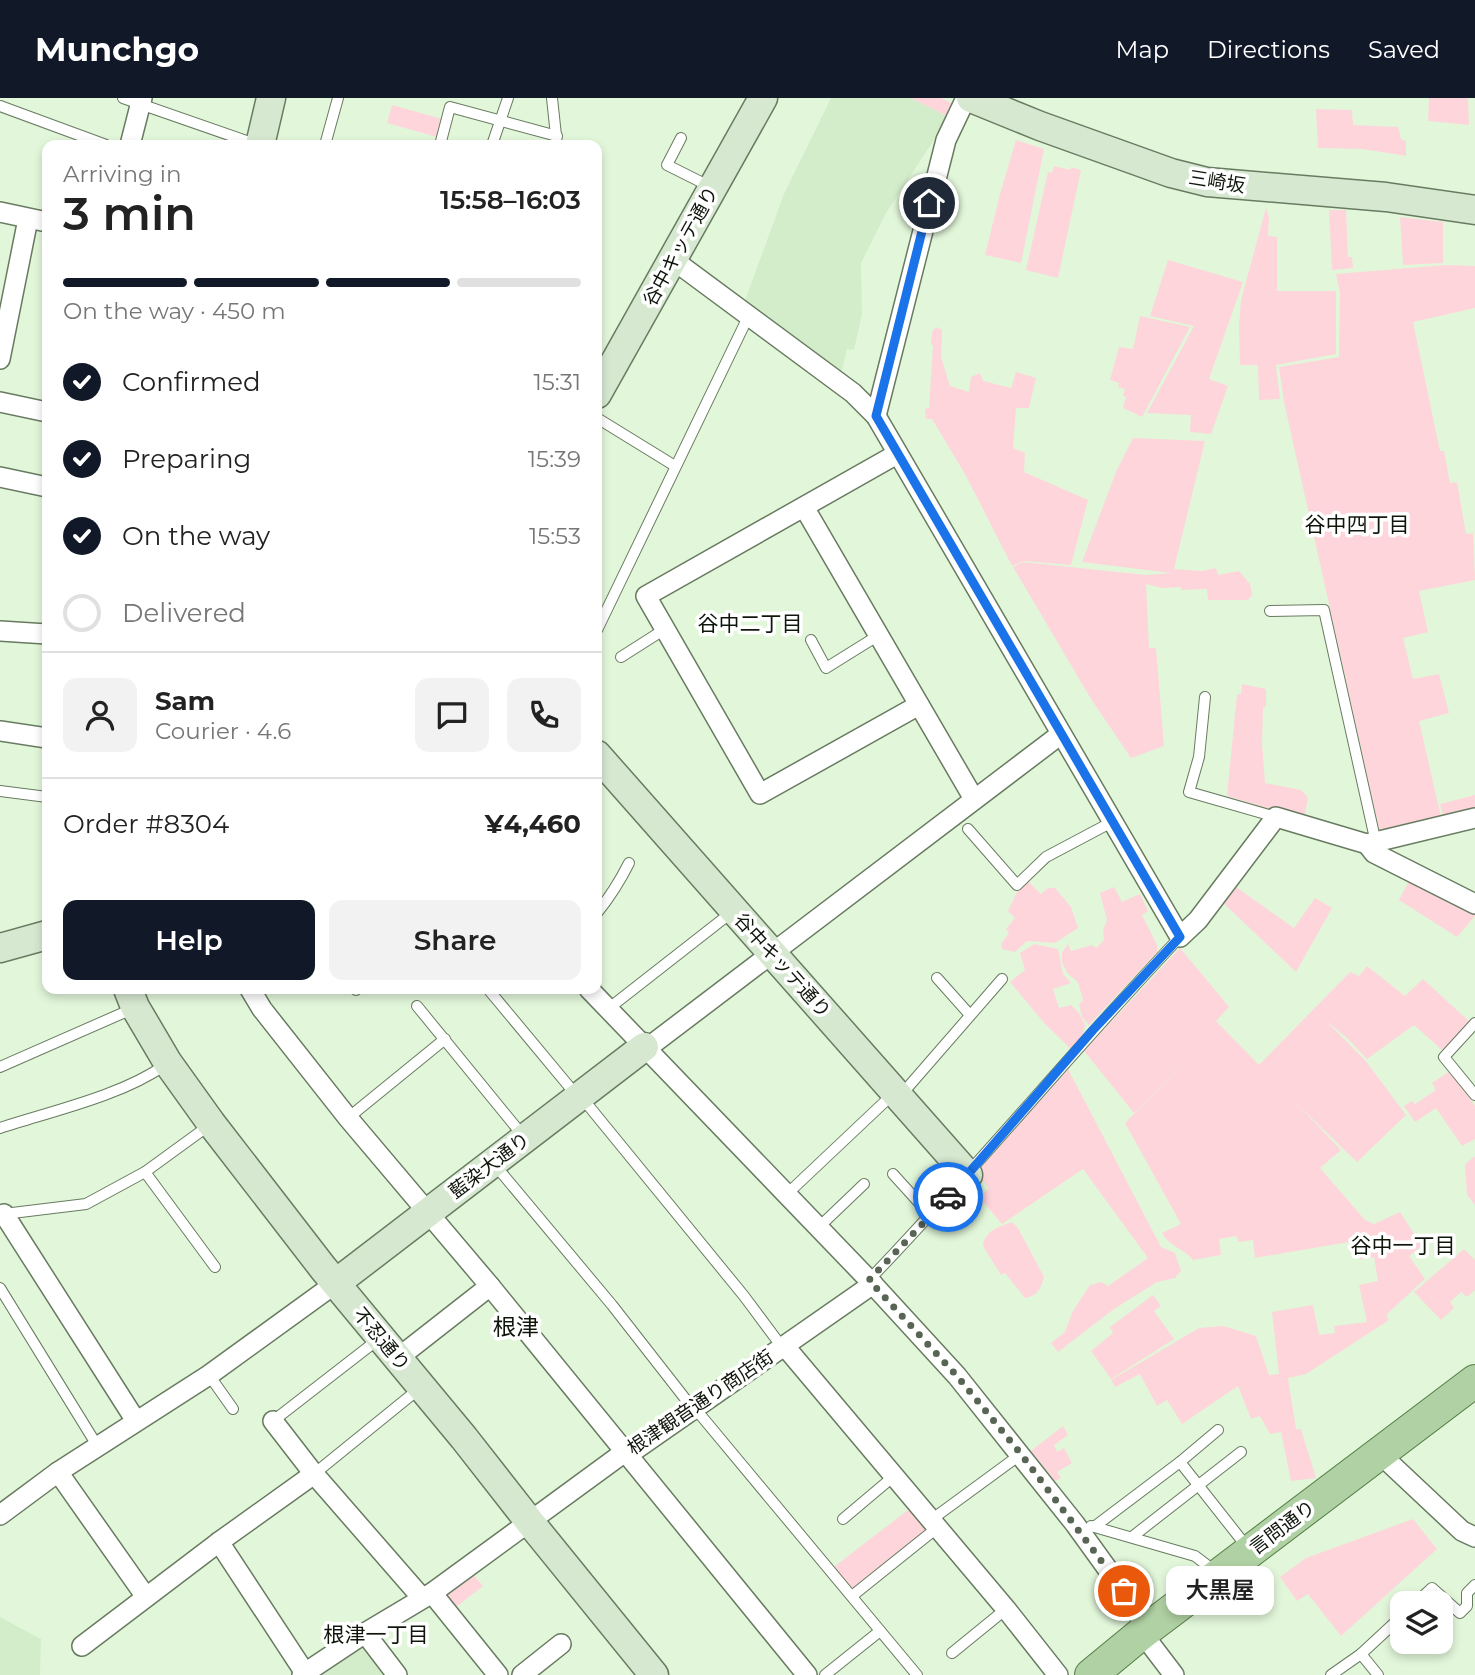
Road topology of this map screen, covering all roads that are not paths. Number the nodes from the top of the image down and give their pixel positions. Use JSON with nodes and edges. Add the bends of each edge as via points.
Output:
{"nodes":[{"id":1,"x":271,"y":98,"type":"edge"},
{"id":2,"x":338,"y":98,"type":"edge"},
{"id":3,"x":508,"y":98,"type":"edge"},
{"id":4,"x":552,"y":98,"type":"edge"},
{"id":5,"x":763,"y":98,"type":"edge"},
{"id":6,"x":968,"y":98,"type":"edge"},
{"id":7,"x":136,"y":100,"type":"edge"},
{"id":8,"x":3,"y":104,"type":"edge"},
{"id":9,"x":499,"y":120,"type":"junction"},
{"id":10,"x":681,"y":138,"type":"dead end"},
{"id":11,"x":93,"y":140,"type":"edge"},
{"id":12,"x":131,"y":140,"type":"edge"},
{"id":13,"x":245,"y":140,"type":"edge"},
{"id":14,"x":260,"y":140,"type":"edge"},
{"id":15,"x":326,"y":140,"type":"edge"},
{"id":16,"x":441,"y":140,"type":"edge"},
{"id":17,"x":493,"y":140,"type":"edge"},
{"id":18,"x":554,"y":140,"type":"edge"},
{"id":19,"x":557,"y":140,"type":"edge"},
{"id":20,"x":712,"y":188,"type":"junction"},
{"id":21,"x":1475,"y":210,"type":"edge"},
{"id":22,"x":0,"y":212,"type":"edge"},
{"id":23,"x":38,"y":221,"type":"edge"},
{"id":24,"x":672,"y":259,"type":"junction"},
{"id":25,"x":749,"y":314,"type":"junction"},
{"id":26,"x":0,"y":359,"type":"edge"},
{"id":27,"x":602,"y":385,"type":"edge"},
{"id":28,"x":0,"y":402,"type":"edge"},
{"id":29,"x":42,"y":411,"type":"edge"},
{"id":30,"x":876,"y":416,"type":"junction"},
{"id":31,"x":602,"y":421,"type":"edge"},
{"id":32,"x":897,"y":454,"type":"junction"},
{"id":33,"x":675,"y":466,"type":"junction"},
{"id":34,"x":0,"y":477,"type":"edge"},
{"id":35,"x":42,"y":486,"type":"edge"},
{"id":36,"x":804,"y":507,"type":"junction"},
{"id":37,"x":1269,"y":611,"type":"dead end"},
{"id":38,"x":602,"y":619,"type":"edge"},
{"id":39,"x":665,"y":629,"type":"junction"},
{"id":40,"x":0,"y":631,"type":"edge"},
{"id":41,"x":42,"y":634,"type":"edge"},
{"id":42,"x":879,"y":635,"type":"junction"},
{"id":43,"x":811,"y":640,"type":"dead end"},
{"id":44,"x":621,"y":657,"type":"dead end"},
{"id":45,"x":1205,"y":697,"type":"dead end"},
{"id":46,"x":919,"y":705,"type":"junction"},
{"id":47,"x":0,"y":731,"type":"edge"},
{"id":48,"x":1061,"y":734,"type":"junction"},
{"id":49,"x":42,"y":737,"type":"edge"},
{"id":50,"x":602,"y":761,"type":"edge"},
{"id":51,"x":0,"y":791,"type":"edge"},
{"id":52,"x":42,"y":796,"type":"edge"},
{"id":53,"x":974,"y":799,"type":"junction"},
{"id":54,"x":1276,"y":817,"type":"junction"},
{"id":55,"x":1475,"y":818,"type":"edge"},
{"id":56,"x":1112,"y":822,"type":"junction"},
{"id":57,"x":968,"y":829,"type":"dead end"},
{"id":58,"x":1372,"y":844,"type":"junction"},
{"id":59,"x":629,"y":863,"type":"dead end"},
{"id":60,"x":1475,"y":904,"type":"edge"},
{"id":61,"x":602,"y":907,"type":"edge"},
{"id":62,"x":734,"y":911,"type":"junction"},
{"id":63,"x":42,"y":936,"type":"edge"},
{"id":64,"x":1180,"y":937,"type":"junction"},
{"id":65,"x":0,"y":948,"type":"edge"},
{"id":66,"x":772,"y":953,"type":"junction"},
{"id":67,"x":937,"y":978,"type":"dead end"},
{"id":68,"x":1002,"y":979,"type":"dead end"},
{"id":69,"x":253,"y":994,"type":"edge"},
{"id":70,"x":492,"y":994,"type":"edge"},
{"id":71,"x":594,"y":994,"type":"edge"},
{"id":72,"x":132,"y":998,"type":"edge"},
{"id":73,"x":417,"y":1006,"type":"dead end"},
{"id":74,"x":608,"y":1009,"type":"junction"},
{"id":75,"x":971,"y":1015,"type":"junction"},
{"id":76,"x":1475,"y":1023,"type":"edge"},
{"id":77,"x":445,"y":1039,"type":"junction"},
{"id":78,"x":645,"y":1048,"type":"junction"},
{"id":79,"x":168,"y":1063,"type":"junction"},
{"id":80,"x":0,"y":1067,"type":"edge"},
{"id":81,"x":897,"y":1095,"type":"junction"},
{"id":82,"x":1475,"y":1095,"type":"edge"},
{"id":83,"x":579,"y":1096,"type":"junction"},
{"id":84,"x":348,"y":1118,"type":"junction"},
{"id":85,"x":211,"y":1123,"type":"junction"},
{"id":86,"x":0,"y":1128,"type":"edge"},
{"id":87,"x":524,"y":1138,"type":"junction"},
{"id":88,"x":492,"y":1162,"type":"junction"},
{"id":89,"x":145,"y":1172,"type":"junction"},
{"id":90,"x":893,"y":1174,"type":"dead end"},
{"id":91,"x":968,"y":1175,"type":"junction"},
{"id":92,"x":864,"y":1184,"type":"dead end"},
{"id":93,"x":786,"y":1195,"type":"junction"},
{"id":94,"x":428,"y":1212,"type":"junction"},
{"id":95,"x":4,"y":1214,"type":"joint"},
{"id":96,"x":931,"y":1216,"type":"junction"},
{"id":97,"x":818,"y":1228,"type":"junction"},
{"id":98,"x":215,"y":1267,"type":"dead end"},
{"id":99,"x":871,"y":1282,"type":"junction"},
{"id":100,"x":336,"y":1283,"type":"junction"},
{"id":101,"x":490,"y":1286,"type":"junction"},
{"id":102,"x":0,"y":1289,"type":"edge"},
{"id":103,"x":782,"y":1347,"type":"junction"},
{"id":104,"x":389,"y":1348,"type":"junction"},
{"id":105,"x":209,"y":1375,"type":"junction"},
{"id":106,"x":1475,"y":1381,"type":"edge"},
{"id":107,"x":422,"y":1386,"type":"junction"},
{"id":108,"x":233,"y":1409,"type":"dead end"},
{"id":109,"x":694,"y":1410,"type":"junction"},
{"id":110,"x":136,"y":1421,"type":"junction"},
{"id":111,"x":273,"y":1422,"type":"joint"},
{"id":112,"x":1218,"y":1430,"type":"dead end"},
{"id":113,"x":99,"y":1447,"type":"junction"},
{"id":114,"x":1241,"y":1452,"type":"dead end"},
{"id":115,"x":1379,"y":1453,"type":"junction"},
{"id":116,"x":628,"y":1454,"type":"junction"},
{"id":117,"x":1021,"y":1454,"type":"junction"},
{"id":118,"x":1180,"y":1462,"type":"junction"},
{"id":119,"x":58,"y":1472,"type":"junction"},
{"id":120,"x":314,"y":1474,"type":"junction"},
{"id":121,"x":894,"y":1476,"type":"junction"},
{"id":122,"x":1199,"y":1484,"type":"junction"},
{"id":123,"x":0,"y":1515,"type":"edge"},
{"id":124,"x":843,"y":1519,"type":"dead end"},
{"id":125,"x":529,"y":1521,"type":"junction"},
{"id":126,"x":934,"y":1524,"type":"junction"},
{"id":127,"x":1074,"y":1524,"type":"junction"},
{"id":128,"x":1094,"y":1527,"type":"junction"},
{"id":129,"x":1132,"y":1537,"type":"junction"},
{"id":130,"x":1475,"y":1537,"type":"edge"},
{"id":131,"x":219,"y":1542,"type":"junction"},
{"id":132,"x":1250,"y":1551,"type":"junction"},
{"id":133,"x":1220,"y":1574,"type":"junction"},
{"id":134,"x":1475,"y":1585,"type":"edge"},
{"id":135,"x":427,"y":1596,"type":"junction"},
{"id":136,"x":852,"y":1596,"type":"junction"},
{"id":137,"x":146,"y":1597,"type":"junction"},
{"id":138,"x":1453,"y":1607,"type":"edge"},
{"id":139,"x":1006,"y":1609,"type":"junction"},
{"id":140,"x":1390,"y":1627,"type":"edge"},
{"id":141,"x":880,"y":1631,"type":"junction"},
{"id":142,"x":365,"y":1633,"type":"junction"},
{"id":143,"x":1142,"y":1633,"type":"junction"},
{"id":144,"x":561,"y":1644,"type":"dead end"},
{"id":145,"x":82,"y":1646,"type":"dead end"},
{"id":146,"x":952,"y":1653,"type":"dead end"},
{"id":147,"x":1361,"y":1654,"type":"junction"},
{"id":148,"x":304,"y":1674,"type":"edge"},
{"id":149,"x":397,"y":1675,"type":"edge"},
{"id":150,"x":498,"y":1675,"type":"edge"},
{"id":151,"x":522,"y":1675,"type":"edge"},
{"id":152,"x":654,"y":1675,"type":"edge"},
{"id":153,"x":807,"y":1675,"type":"edge"},
{"id":154,"x":825,"y":1675,"type":"edge"},
{"id":155,"x":917,"y":1675,"type":"edge"},
{"id":156,"x":1058,"y":1675,"type":"edge"},
{"id":157,"x":1091,"y":1675,"type":"edge"},
{"id":158,"x":1174,"y":1675,"type":"edge"},
{"id":159,"x":1331,"y":1675,"type":"edge"},
{"id":160,"x":1378,"y":1675,"type":"edge"}],
"edges":[{"from":1,"to":14,"type":"main road"},
{"from":2,"to":15,"type":"lane"},
{"from":3,"to":9,"type":"lane"},
{"from":4,"to":19,"type":"lane"},
{"from":5,"to":20,"type":"main road","name":"谷中キッテ通り"},
{"from":6,"to":21,"type":"main road","name":"三崎坂","via":[[1207,182],[1386,197]]},
{"from":6,"to":30,"type":"street","via":[[946,140]]},
{"from":7,"to":12,"type":"street"},
{"from":7,"to":13,"type":"lane"},
{"from":8,"to":11,"type":"lane"},
{"from":9,"to":16,"type":"lane","via":[[450,107]]},
{"from":9,"to":17,"type":"lane"},
{"from":9,"to":18,"type":"lane"},
{"from":10,"to":20,"type":"lane","via":[[667,165]]},
{"from":20,"to":24,"type":"main road","name":"谷中キッテ通り"},
{"from":22,"to":23,"type":"street"},
{"from":23,"to":26,"type":"street"},
{"from":24,"to":25,"type":"street"},
{"from":24,"to":27,"type":"main road","name":"谷中キッテ通り"},
{"from":25,"to":30,"type":"street","via":[[853,393]]},
{"from":25,"to":33,"type":"lane"},
{"from":28,"to":29,"type":"street"},
{"from":30,"to":32,"type":"street"},
{"from":31,"to":33,"type":"lane"},
{"from":32,"to":36,"type":"street"},
{"from":32,"to":48,"type":"street"},
{"from":33,"to":38,"type":"lane"},
{"from":34,"to":35,"type":"street"},
{"from":36,"to":39,"type":"street","via":[[646,596]]},
{"from":36,"to":42,"type":"street"},
{"from":37,"to":58,"type":"lane","via":[[1324,610]]},
{"from":39,"to":44,"type":"lane"},
{"from":39,"to":46,"type":"street","via":[[760,794]]},
{"from":40,"to":41,"type":"street"},
{"from":42,"to":43,"type":"lane","via":[[827,668]]},
{"from":42,"to":46,"type":"street"},
{"from":45,"to":54,"type":"lane","via":[[1199,757],[1189,792]]},
{"from":46,"to":53,"type":"street"},
{"from":47,"to":49,"type":"street"},
{"from":48,"to":53,"type":"street"},
{"from":48,"to":56,"type":"street"},
{"from":50,"to":62,"type":"main road","name":"谷中キッテ通り"},
{"from":51,"to":52,"type":"lane"},
{"from":53,"to":66,"type":"street"},
{"from":54,"to":58,"type":"street"},
{"from":54,"to":64,"type":"street"},
{"from":55,"to":58,"type":"street"},
{"from":56,"to":57,"type":"lane","via":[[1046,857],[1017,886]]},
{"from":56,"to":64,"type":"street"},
{"from":58,"to":60,"type":"street","via":[[1374,853]]},
{"from":59,"to":61,"type":"lane"},
{"from":62,"to":66,"type":"main road","name":"谷中キッテ通り"},
{"from":62,"to":74,"type":"lane"},
{"from":63,"to":65,"type":"main road"},
{"from":64,"to":91,"type":"lane"},
{"from":66,"to":78,"type":"street"},
{"from":66,"to":81,"type":"main road","name":"谷中キッテ通り"},
{"from":67,"to":75,"type":"lane"},
{"from":68,"to":75,"type":"lane"},
{"from":69,"to":84,"type":"street"},
{"from":70,"to":83,"type":"lane"},
{"from":71,"to":74,"type":"street"},
{"from":72,"to":79,"type":"main road","name":"不忍通り"},
{"from":72,"to":80,"type":"lane"},
{"from":73,"to":77,"type":"lane"},
{"from":74,"to":78,"type":"street"},
{"from":75,"to":81,"type":"lane"},
{"from":76,"to":82,"type":"lane","via":[[1444,1056]]},
{"from":77,"to":84,"type":"lane"},
{"from":77,"to":87,"type":"lane"},
{"from":78,"to":83,"type":"main road","name":"藍染大通り"},
{"from":78,"to":93,"type":"street"},
{"from":79,"to":85,"type":"main road","name":"不忍通り"},
{"from":79,"to":86,"type":"lane","via":[[122,1088]]},
{"from":81,"to":91,"type":"main road","name":"谷中キッテ通り"},
{"from":81,"to":93,"type":"lane"},
{"from":83,"to":87,"type":"main road","name":"藍染大通り"},
{"from":83,"to":103,"type":"lane"},
{"from":84,"to":94,"type":"street"},
{"from":85,"to":89,"type":"lane"},
{"from":85,"to":100,"type":"main road","name":"不忍通り"},
{"from":87,"to":88,"type":"main road","name":"藍染大通り"},
{"from":88,"to":94,"type":"main road","name":"藍染大通り"},
{"from":88,"to":109,"type":"lane"},
{"from":89,"to":95,"type":"lane","via":[[86,1204]]},
{"from":89,"to":98,"type":"lane"},
{"from":90,"to":96,"type":"lane"},
{"from":91,"to":96,"type":"lane"},
{"from":92,"to":97,"type":"lane"},
{"from":93,"to":97,"type":"street"},
{"from":94,"to":100,"type":"main road","name":"藍染大通り"},
{"from":94,"to":101,"type":"street"},
{"from":95,"to":110,"type":"street"},
{"from":96,"to":99,"type":"lane"},
{"from":97,"to":99,"type":"street"},
{"from":99,"to":103,"type":"street","name":"根津観音通り商店街"},
{"from":99,"to":117,"type":"street"},
{"from":100,"to":104,"type":"main road","name":"不忍通り"},
{"from":100,"to":105,"type":"street"},
{"from":101,"to":104,"type":"street"},
{"from":101,"to":116,"type":"street"},
{"from":102,"to":113,"type":"lane"},
{"from":103,"to":109,"type":"street","name":"根津観音通り商店街"},
{"from":103,"to":121,"type":"street"},
{"from":104,"to":107,"type":"main road","name":"不忍通り"},
{"from":104,"to":111,"type":"lane"},
{"from":105,"to":108,"type":"lane"},
{"from":105,"to":110,"type":"street"},
{"from":106,"to":115,"type":"main road","name":"言問通り"},
{"from":107,"to":120,"type":"lane"},
{"from":107,"to":125,"type":"main road","name":"不忍通り"},
{"from":109,"to":116,"type":"street","name":"根津観音通り商店街"},
{"from":109,"to":136,"type":"lane"},
{"from":110,"to":113,"type":"street"},
{"from":111,"to":120,"type":"street"},
{"from":112,"to":118,"type":"lane"},
{"from":113,"to":119,"type":"street"},
{"from":114,"to":122,"type":"lane"},
{"from":115,"to":130,"type":"street","via":[[1462,1531]]},
{"from":115,"to":132,"type":"main road","name":"言問通り"},
{"from":116,"to":125,"type":"street","name":"根津観音通り商店街"},
{"from":116,"to":153,"type":"street"},
{"from":117,"to":126,"type":"lane"},
{"from":117,"to":127,"type":"street"},
{"from":118,"to":122,"type":"lane"},
{"from":118,"to":128,"type":"lane"},
{"from":119,"to":123,"type":"street"},
{"from":119,"to":137,"type":"street"},
{"from":120,"to":131,"type":"street"},
{"from":120,"to":135,"type":"street"},
{"from":121,"to":124,"type":"lane"},
{"from":121,"to":126,"type":"street"},
{"from":122,"to":129,"type":"lane"},
{"from":122,"to":132,"type":"lane"},
{"from":125,"to":135,"type":"street","name":"根津観音通り商店街"},
{"from":125,"to":152,"type":"main road","name":"不忍通り"},
{"from":126,"to":136,"type":"lane"},
{"from":126,"to":139,"type":"street"},
{"from":127,"to":128,"type":"lane"},
{"from":127,"to":143,"type":"street","via":[[1140,1614]]},
{"from":128,"to":129,"type":"lane"},
{"from":129,"to":133,"type":"lane","via":[[1195,1556]]},
{"from":131,"to":137,"type":"street"},
{"from":131,"to":148,"type":"street"},
{"from":132,"to":133,"type":"main road","name":"言問通り"},
{"from":133,"to":143,"type":"main road","name":"言問通り"},
{"from":134,"to":138,"type":"lane","via":[[1460,1613]]},
{"from":135,"to":142,"type":"street","name":"根津観音通り商店街"},
{"from":135,"to":150,"type":"street"},
{"from":136,"to":141,"type":"lane"},
{"from":137,"to":145,"type":"street"},
{"from":139,"to":146,"type":"lane"},
{"from":139,"to":156,"type":"street"},
{"from":140,"to":147,"type":"lane"},
{"from":141,"to":154,"type":"lane"},
{"from":141,"to":155,"type":"lane"},
{"from":142,"to":148,"type":"street","name":"根津観音通り商店街"},
{"from":142,"to":149,"type":"street"},
{"from":143,"to":157,"type":"main road","name":"言問通り"},
{"from":143,"to":158,"type":"street"},
{"from":144,"to":151,"type":"street"},
{"from":147,"to":159,"type":"lane"},
{"from":147,"to":160,"type":"lane"}]}
